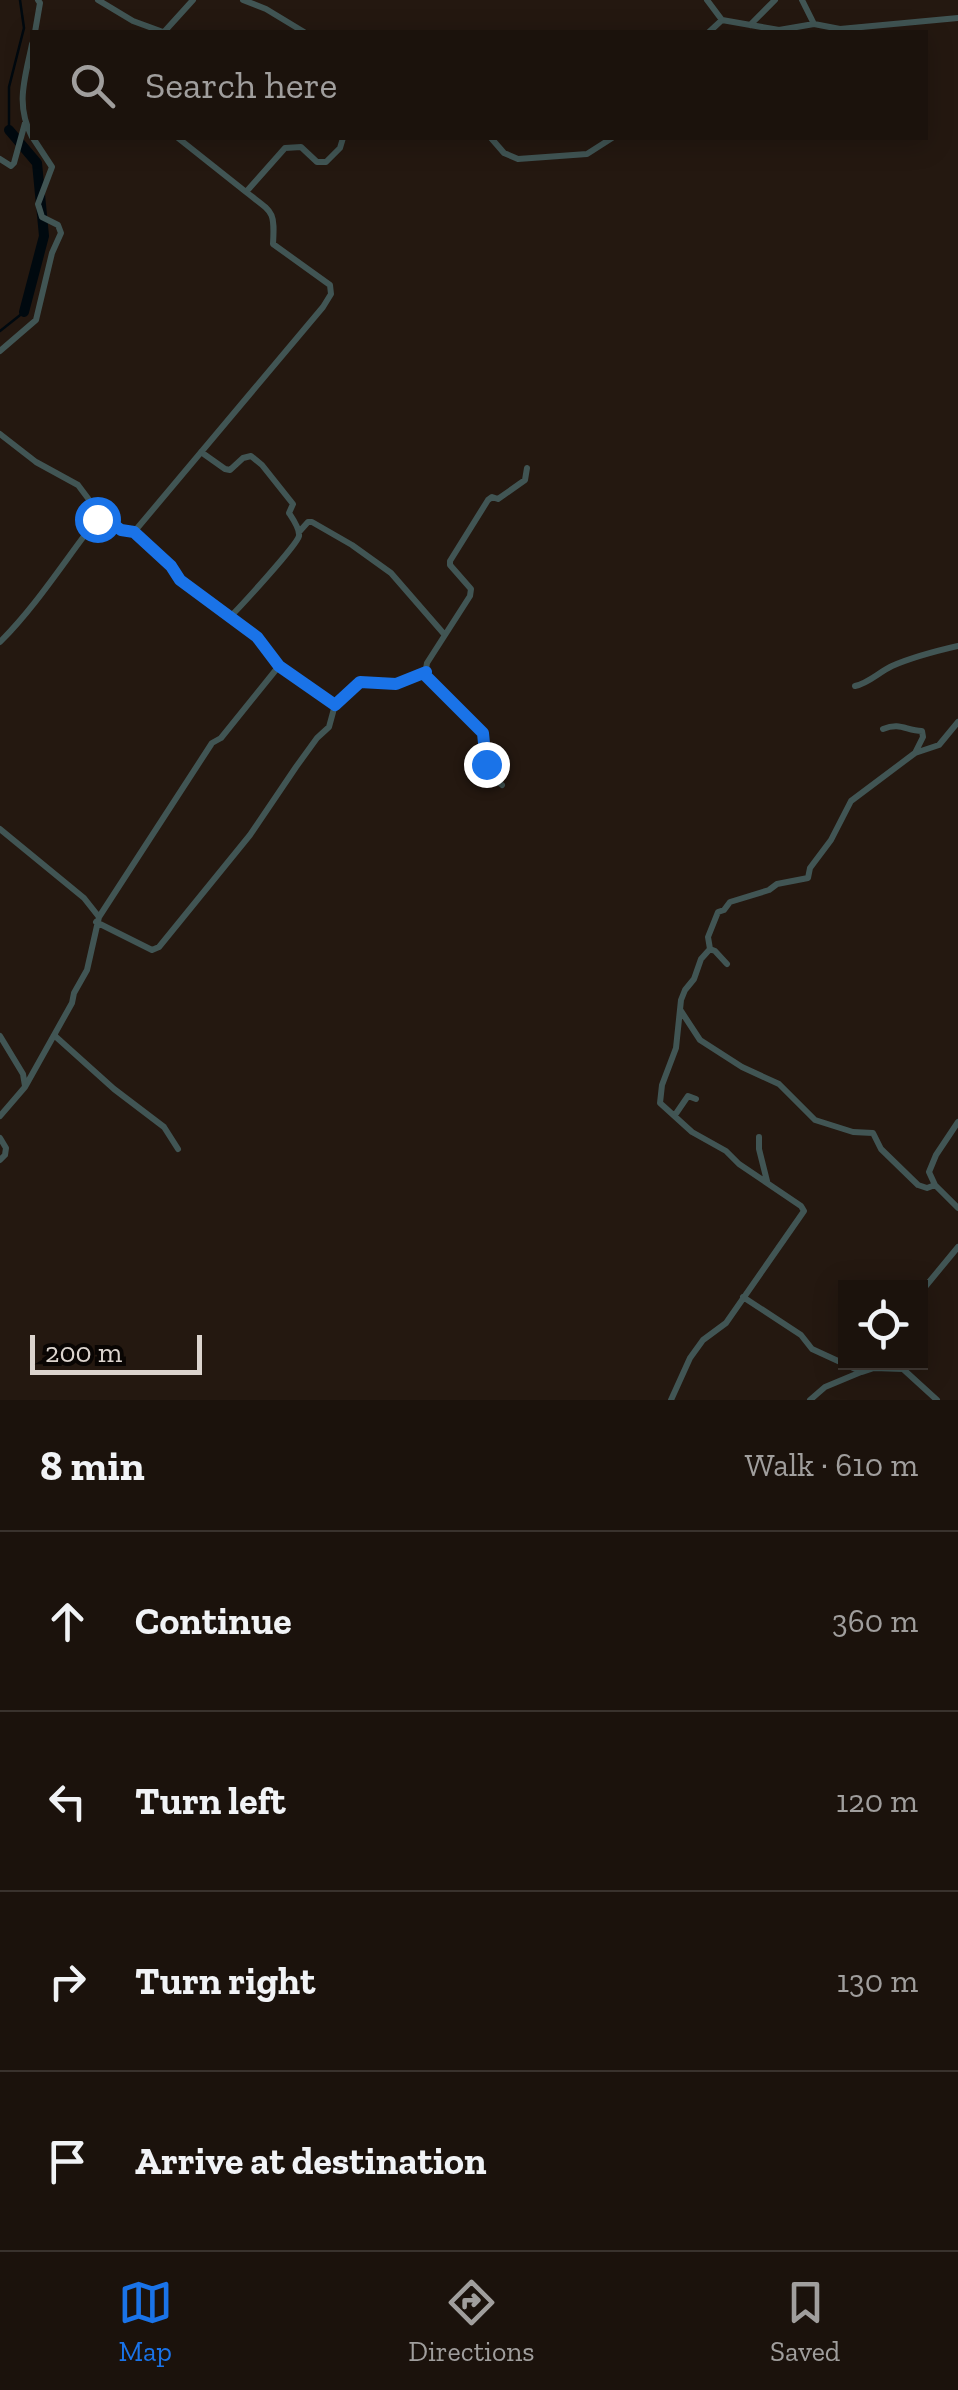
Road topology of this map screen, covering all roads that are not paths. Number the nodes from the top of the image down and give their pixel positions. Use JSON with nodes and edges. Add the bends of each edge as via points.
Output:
{"nodes":[{"id":1,"x":98,"y":0,"type":"edge"},
{"id":2,"x":193,"y":0,"type":"edge"},
{"id":3,"x":243,"y":0,"type":"edge"},
{"id":4,"x":707,"y":0,"type":"edge"},
{"id":5,"x":775,"y":0,"type":"edge"},
{"id":6,"x":802,"y":0,"type":"edge"},
{"id":7,"x":41,"y":1,"type":"edge"},
{"id":8,"x":958,"y":18,"type":"edge"},
{"id":9,"x":722,"y":20,"type":"junction"},
{"id":10,"x":814,"y":24,"type":"junction"},
{"id":11,"x":750,"y":26,"type":"junction"},
{"id":12,"x":35,"y":30,"type":"edge"},
{"id":13,"x":158,"y":30,"type":"edge"},
{"id":14,"x":165,"y":30,"type":"edge"},
{"id":15,"x":301,"y":30,"type":"edge"},
{"id":16,"x":711,"y":30,"type":"edge"},
{"id":17,"x":30,"y":54,"type":"edge"},
{"id":18,"x":27,"y":119,"type":"edge"},
{"id":19,"x":35,"y":140,"type":"edge"},
{"id":20,"x":181,"y":140,"type":"edge"},
{"id":21,"x":342,"y":140,"type":"edge"},
{"id":22,"x":493,"y":140,"type":"edge"},
{"id":23,"x":609,"y":140,"type":"edge"},
{"id":24,"x":0,"y":159,"type":"edge"},
{"id":25,"x":246,"y":192,"type":"junction"},
{"id":26,"x":0,"y":351,"type":"edge"},
{"id":27,"x":0,"y":434,"type":"edge"},
{"id":28,"x":202,"y":452,"type":"junction"},
{"id":29,"x":526,"y":468,"type":"dead end"},
{"id":30,"x":97,"y":519,"type":"junction"},
{"id":31,"x":134,"y":532,"type":"junction"},
{"id":32,"x":299,"y":532,"type":"junction"},
{"id":33,"x":230,"y":617,"type":"junction"},
{"id":34,"x":444,"y":634,"type":"junction"},
{"id":35,"x":0,"y":642,"type":"edge"},
{"id":36,"x":958,"y":646,"type":"edge"},
{"id":37,"x":279,"y":666,"type":"junction"},
{"id":38,"x":426,"y":672,"type":"junction"},
{"id":39,"x":855,"y":686,"type":"dead end"},
{"id":40,"x":335,"y":705,"type":"junction"},
{"id":41,"x":958,"y":722,"type":"edge"},
{"id":42,"x":883,"y":730,"type":"dead end"},
{"id":43,"x":915,"y":752,"type":"junction"},
{"id":44,"x":502,"y":786,"type":"dead end"},
{"id":45,"x":0,"y":829,"type":"edge"},
{"id":46,"x":98,"y":919,"type":"junction"},
{"id":47,"x":710,"y":949,"type":"junction"},
{"id":48,"x":727,"y":964,"type":"dead end"},
{"id":49,"x":680,"y":1010,"type":"junction"},
{"id":50,"x":0,"y":1036,"type":"edge"},
{"id":51,"x":55,"y":1036,"type":"junction"},
{"id":52,"x":26,"y":1087,"type":"junction"},
{"id":53,"x":696,"y":1099,"type":"dead end"},
{"id":54,"x":674,"y":1115,"type":"junction"},
{"id":55,"x":0,"y":1116,"type":"edge"},
{"id":56,"x":958,"y":1122,"type":"edge"},
{"id":57,"x":0,"y":1138,"type":"edge"},
{"id":58,"x":759,"y":1138,"type":"dead end"},
{"id":59,"x":178,"y":1149,"type":"dead end"},
{"id":60,"x":0,"y":1160,"type":"edge"},
{"id":61,"x":767,"y":1182,"type":"junction"},
{"id":62,"x":935,"y":1185,"type":"junction"},
{"id":63,"x":958,"y":1208,"type":"edge"},
{"id":64,"x":958,"y":1247,"type":"edge"},
{"id":65,"x":928,"y":1283,"type":"edge"},
{"id":66,"x":743,"y":1298,"type":"junction"},
{"id":67,"x":868,"y":1370,"type":"edge"},
{"id":68,"x":905,"y":1370,"type":"edge"},
{"id":69,"x":862,"y":1372,"type":"junction"},
{"id":70,"x":670,"y":1400,"type":"edge"},
{"id":71,"x":810,"y":1400,"type":"edge"},
{"id":72,"x":937,"y":1400,"type":"edge"}],
"edges":[{"from":1,"to":13,"type":"street"},
{"from":2,"to":14,"type":"street"},
{"from":3,"to":15,"type":"street"},
{"from":4,"to":9,"type":"street"},
{"from":5,"to":11,"type":"street"},
{"from":6,"to":10,"type":"street"},
{"from":7,"to":12,"type":"street"},
{"from":8,"to":10,"type":"street","via":[[840,30]]},
{"from":9,"to":11,"type":"street"},
{"from":9,"to":16,"type":"street"},
{"from":10,"to":11,"type":"street"},
{"from":17,"to":18,"type":"street","via":[[21,100]]},
{"from":18,"to":24,"type":"street","via":[[14,163]]},
{"from":19,"to":26,"type":"street","via":[[52,167],[38,204],[61,234],[36,320]]},
{"from":20,"to":25,"type":"street"},
{"from":21,"to":25,"type":"street","via":[[326,162],[301,147],[285,148]]},
{"from":22,"to":23,"type":"street","via":[[518,159],[587,154]]},
{"from":25,"to":28,"type":"street","via":[[275,218],[273,244],[330,285],[330,294]]},
{"from":27,"to":30,"type":"street","via":[[78,485]]},
{"from":28,"to":31,"type":"street"},
{"from":28,"to":32,"type":"street","via":[[230,470],[250,456],[262,464],[293,504],[289,514]]},
{"from":29,"to":34,"type":"street","via":[[525,480],[488,500],[450,560],[471,590]]},
{"from":30,"to":31,"type":"street"},
{"from":30,"to":35,"type":"street"},
{"from":31,"to":33,"type":"street","via":[[180,580]]},
{"from":32,"to":33,"type":"street"},
{"from":32,"to":34,"type":"street","via":[[312,522],[391,573]]},
{"from":33,"to":37,"type":"street"},
{"from":34,"to":38,"type":"street"},
{"from":36,"to":39,"type":"street","via":[[904,661]]},
{"from":37,"to":40,"type":"street"},
{"from":37,"to":46,"type":"street","via":[[212,744]]},
{"from":38,"to":40,"type":"street","via":[[396,684],[360,682]]},
{"from":38,"to":44,"type":"street","via":[[483,733],[486,772]]},
{"from":40,"to":46,"type":"street","via":[[329,727],[159,947],[152,950]]},
{"from":41,"to":43,"type":"street","via":[[940,745]]},
{"from":42,"to":43,"type":"street","via":[[893,725],[922,731]]},
{"from":43,"to":47,"type":"street","via":[[852,801],[808,878],[730,902],[718,912]]},
{"from":45,"to":46,"type":"street","via":[[84,898]]},
{"from":46,"to":51,"type":"street","via":[[87,970]]},
{"from":47,"to":48,"type":"street"},
{"from":47,"to":49,"type":"street"},
{"from":49,"to":54,"type":"street","via":[[660,1103]]},
{"from":49,"to":62,"type":"street","via":[[700,1040],[779,1084],[815,1120],[874,1133],[918,1185]]},
{"from":50,"to":52,"type":"street"},
{"from":51,"to":52,"type":"street"},
{"from":51,"to":59,"type":"street","via":[[164,1127]]},
{"from":52,"to":55,"type":"street"},
{"from":53,"to":54,"type":"street","via":[[688,1096]]},
{"from":54,"to":61,"type":"street"},
{"from":56,"to":62,"type":"street","via":[[929,1172]]},
{"from":57,"to":60,"type":"street","via":[[6,1148]]},
{"from":58,"to":61,"type":"street"},
{"from":61,"to":66,"type":"street","via":[[804,1212]]},
{"from":62,"to":63,"type":"street"},
{"from":64,"to":65,"type":"street"},
{"from":66,"to":69,"type":"street","via":[[812,1348]]},
{"from":66,"to":70,"type":"street","via":[[690,1358]]},
{"from":67,"to":69,"type":"street"},
{"from":68,"to":72,"type":"street"},
{"from":69,"to":71,"type":"street"}]}
